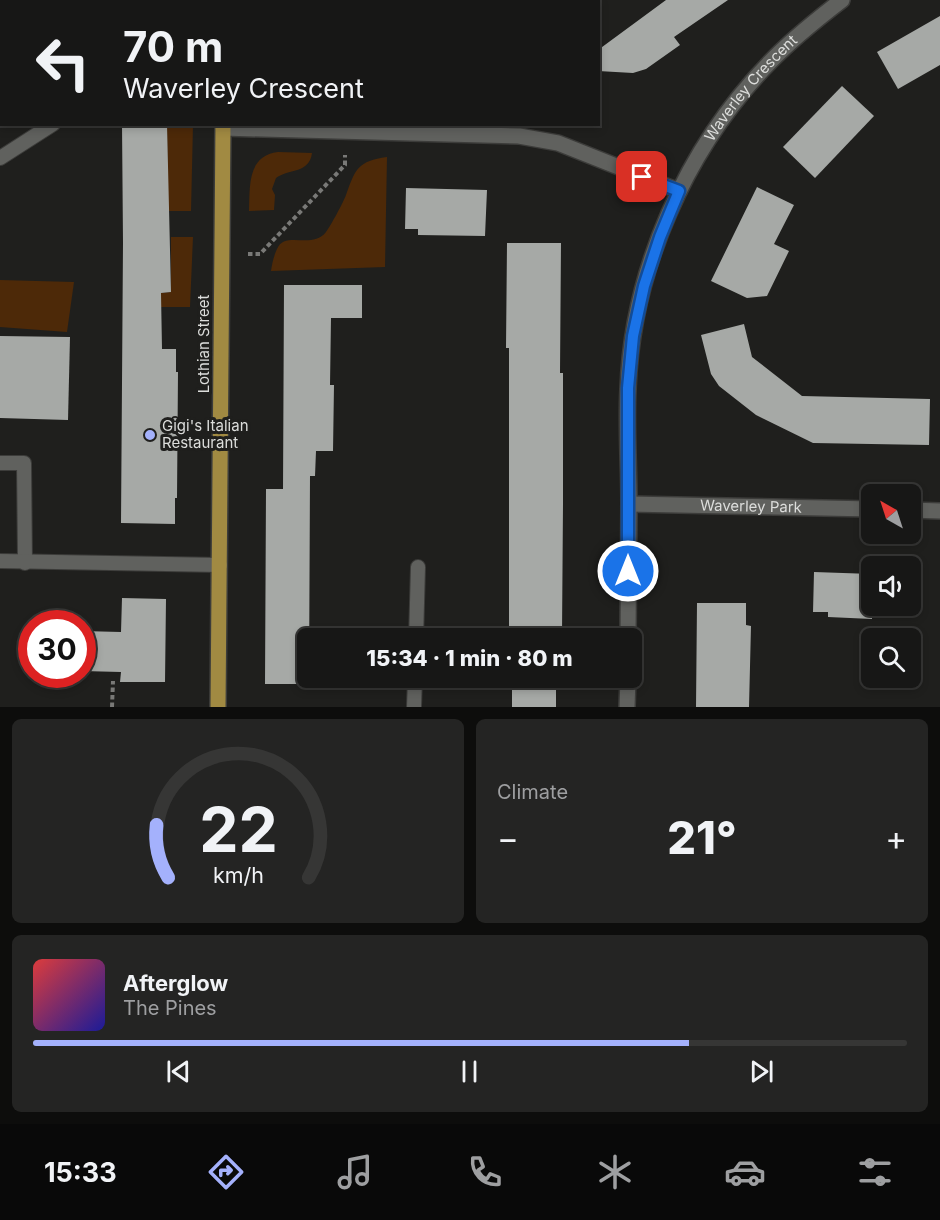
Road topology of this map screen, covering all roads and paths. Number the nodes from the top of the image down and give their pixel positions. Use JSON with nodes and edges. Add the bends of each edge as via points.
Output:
{"nodes":[{"id":1,"x":842,"y":0,"type":"edge"},
{"id":2,"x":50,"y":126,"type":"edge"},
{"id":3,"x":223,"y":126,"type":"edge"},
{"id":4,"x":343,"y":131,"type":"junction"},
{"id":5,"x":0,"y":158,"type":"edge"},
{"id":6,"x":679,"y":191,"type":"junction"},
{"id":7,"x":222,"y":252,"type":"junction"},
{"id":8,"x":0,"y":463,"type":"edge"},
{"id":9,"x":629,"y":504,"type":"junction"},
{"id":10,"x":861,"y":509,"type":"edge"},
{"id":11,"x":921,"y":510,"type":"edge"},
{"id":12,"x":940,"y":511,"type":"edge"},
{"id":13,"x":0,"y":561,"type":"edge"},
{"id":14,"x":25,"y":563,"type":"junction"},
{"id":15,"x":220,"y":565,"type":"junction"},
{"id":16,"x":418,"y":567,"type":"dead end"},
{"id":17,"x":416,"y":628,"type":"edge"},
{"id":18,"x":628,"y":628,"type":"edge"},
{"id":19,"x":113,"y":681,"type":"dead end"},
{"id":20,"x":415,"y":688,"type":"edge"},
{"id":21,"x":627,"y":688,"type":"edge"},
{"id":22,"x":112,"y":707,"type":"edge"},
{"id":23,"x":218,"y":707,"type":"edge"},
{"id":24,"x":414,"y":707,"type":"edge"},
{"id":25,"x":627,"y":707,"type":"edge"}],
"edges":[{"from":1,"to":6,"type":"street","name":"Waverley Crescent","via":[[769,63],[735,102],[705,144]]},
{"from":2,"to":5,"type":"lane"},
{"from":3,"to":4,"type":"street"},
{"from":3,"to":7,"type":"main road","name":"Lothian Street"},
{"from":4,"to":6,"type":"street","via":[[519,136],[548,141]]},
{"from":4,"to":7,"type":"path","via":[[345,165],[260,254]]},
{"from":6,"to":9,"type":"street","name":"Waverley Crescent","via":[[644,286],[633,336],[628,388]]},
{"from":7,"to":15,"type":"main road","name":"Lothian Street"},
{"from":8,"to":14,"type":"lane","via":[[24,463]]},
{"from":9,"to":10,"type":"street","name":"Waverley Park"},
{"from":9,"to":18,"type":"street","name":"Waverley Crescent"},
{"from":11,"to":12,"type":"street"},
{"from":13,"to":14,"type":"lane"},
{"from":14,"to":15,"type":"lane"},
{"from":15,"to":23,"type":"main road","name":"Lothian Street"},
{"from":16,"to":17,"type":"lane"},
{"from":19,"to":22,"type":"path"},
{"from":20,"to":24,"type":"lane"},
{"from":21,"to":25,"type":"street"}]}
